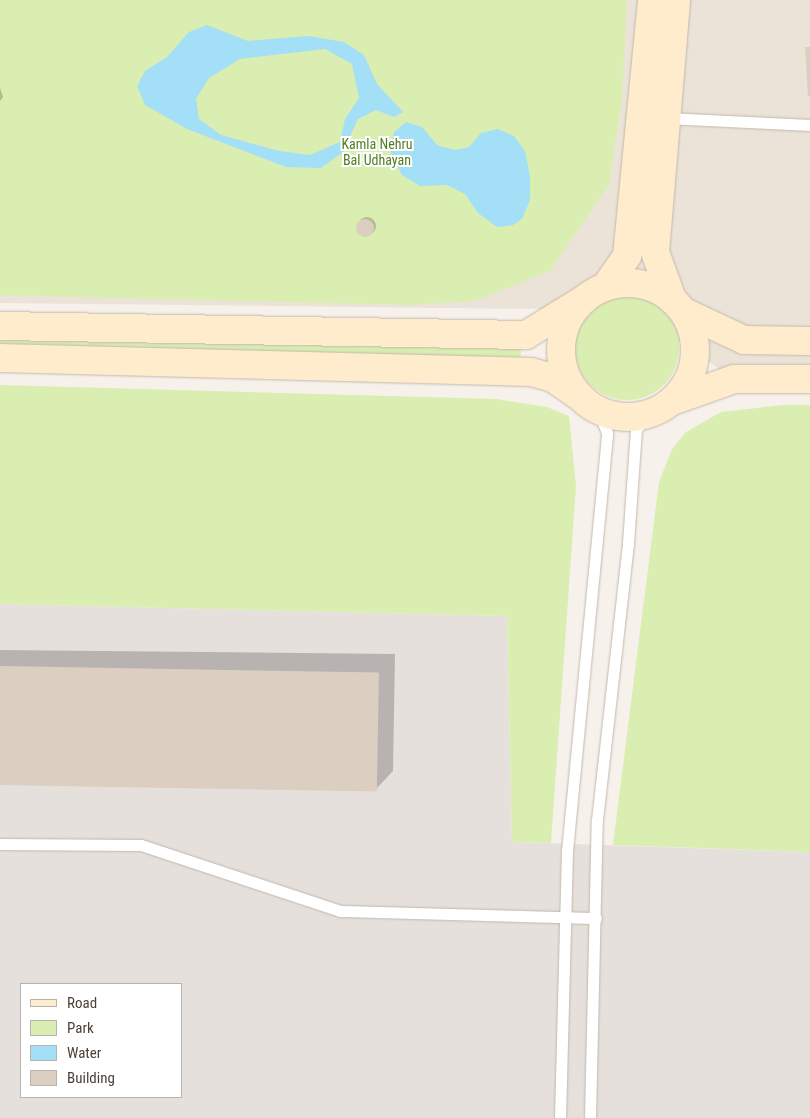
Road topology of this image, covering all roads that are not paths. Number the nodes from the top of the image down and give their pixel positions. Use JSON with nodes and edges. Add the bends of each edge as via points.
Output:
{"nodes":[{"id":1,"x":652,"y":0,"type":"edge"},
{"id":2,"x":676,"y":0,"type":"edge"},
{"id":3,"x":652,"y":118,"type":"junction"},
{"id":4,"x":810,"y":125,"type":"edge"},
{"id":5,"x":595,"y":293,"type":"junction"},
{"id":6,"x":678,"y":306,"type":"junction"},
{"id":7,"x":0,"y":326,"type":"edge"},
{"id":8,"x":810,"y":341,"type":"edge"},
{"id":9,"x":0,"y":358,"type":"edge"},
{"id":10,"x":810,"y":378,"type":"edge"},
{"id":11,"x":588,"y":402,"type":"junction"},
{"id":12,"x":661,"y":407,"type":"junction"},
{"id":13,"x":0,"y":844,"type":"edge"},
{"id":14,"x":564,"y":916,"type":"junction"},
{"id":15,"x":596,"y":918,"type":"junction"},
{"id":16,"x":560,"y":1118,"type":"edge"},
{"id":17,"x":590,"y":1118,"type":"edge"}],
"edges":[{"from":1,"to":3,"type":"main road"},
{"from":2,"to":3,"type":"main road"},
{"from":3,"to":4,"type":"lane"},
{"from":3,"to":5,"type":"main road","via":[[627,256]]},
{"from":3,"to":6,"type":"main road","via":[[655,252]]},
{"from":5,"to":6,"type":"main road","via":[[629,283],[652,287]]},
{"from":5,"to":7,"type":"main road","via":[[545,326],[526,334]]},
{"from":5,"to":11,"type":"main road","via":[[570,316],[562,335],[562,363]]},
{"from":6,"to":8,"type":"main road","via":[[744,340]]},
{"from":6,"to":12,"type":"main road","via":[[692,329],[696,349],[689,377]]},
{"from":9,"to":11,"type":"main road","via":[[531,372],[553,378]]},
{"from":10,"to":12,"type":"main road","via":[[734,379]]},
{"from":11,"to":12,"type":"main road","via":[[632,417]]},
{"from":11,"to":14,"type":"lane","via":[[607,433],[567,851]]},
{"from":12,"to":15,"type":"lane","via":[[636,429],[628,543],[597,820]]},
{"from":13,"to":14,"type":"lane","via":[[140,845],[340,911]]},
{"from":14,"to":15,"type":"lane"},
{"from":14,"to":16,"type":"lane"},
{"from":15,"to":17,"type":"lane"}]}
